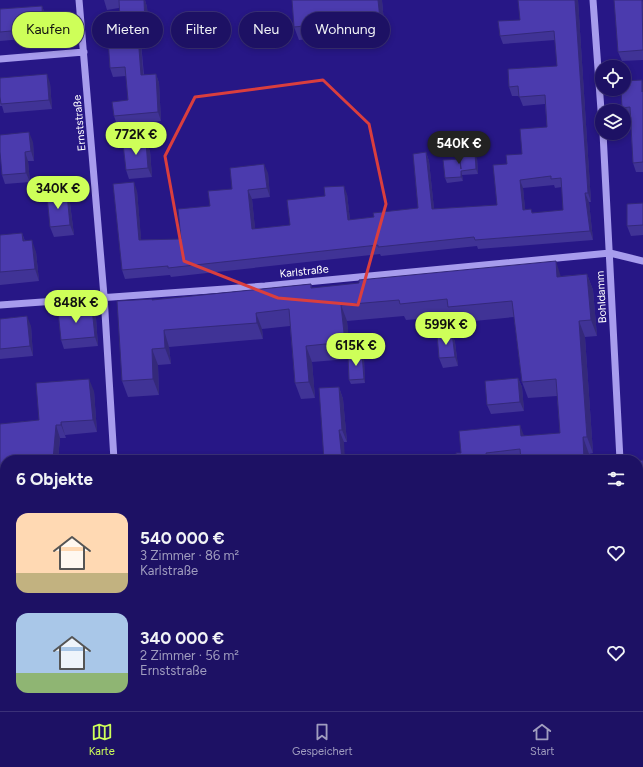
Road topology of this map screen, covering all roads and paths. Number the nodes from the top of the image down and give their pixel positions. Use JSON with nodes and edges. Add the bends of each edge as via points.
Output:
{"nodes":[{"id":1,"x":79,"y":0,"type":"edge"},
{"id":2,"x":593,"y":0,"type":"edge"},
{"id":3,"x":84,"y":52,"type":"junction"},
{"id":4,"x":0,"y":59,"type":"edge"},
{"id":5,"x":601,"y":104,"type":"edge"},
{"id":6,"x":603,"y":140,"type":"edge"},
{"id":7,"x":610,"y":253,"type":"junction"},
{"id":8,"x":643,"y":261,"type":"edge"},
{"id":9,"x":104,"y":296,"type":"junction"},
{"id":10,"x":0,"y":305,"type":"edge"},
{"id":11,"x":114,"y":455,"type":"edge"},
{"id":12,"x":620,"y":455,"type":"edge"}],
"edges":[{"from":1,"to":3,"type":"street","name":"Ernststraße"},
{"from":2,"to":5,"type":"street"},
{"from":3,"to":4,"type":"street"},
{"from":3,"to":9,"type":"street","name":"Ernststraße"},
{"from":6,"to":7,"type":"street","name":"Bohldamm"},
{"from":7,"to":8,"type":"street","name":"Karlstraße"},
{"from":7,"to":9,"type":"street","name":"Karlstraße","via":[[266,286]]},
{"from":7,"to":12,"type":"street","name":"Bohldamm"},
{"from":9,"to":10,"type":"street","name":"Karlstraße"},
{"from":9,"to":11,"type":"street","name":"Ernststraße"}]}
